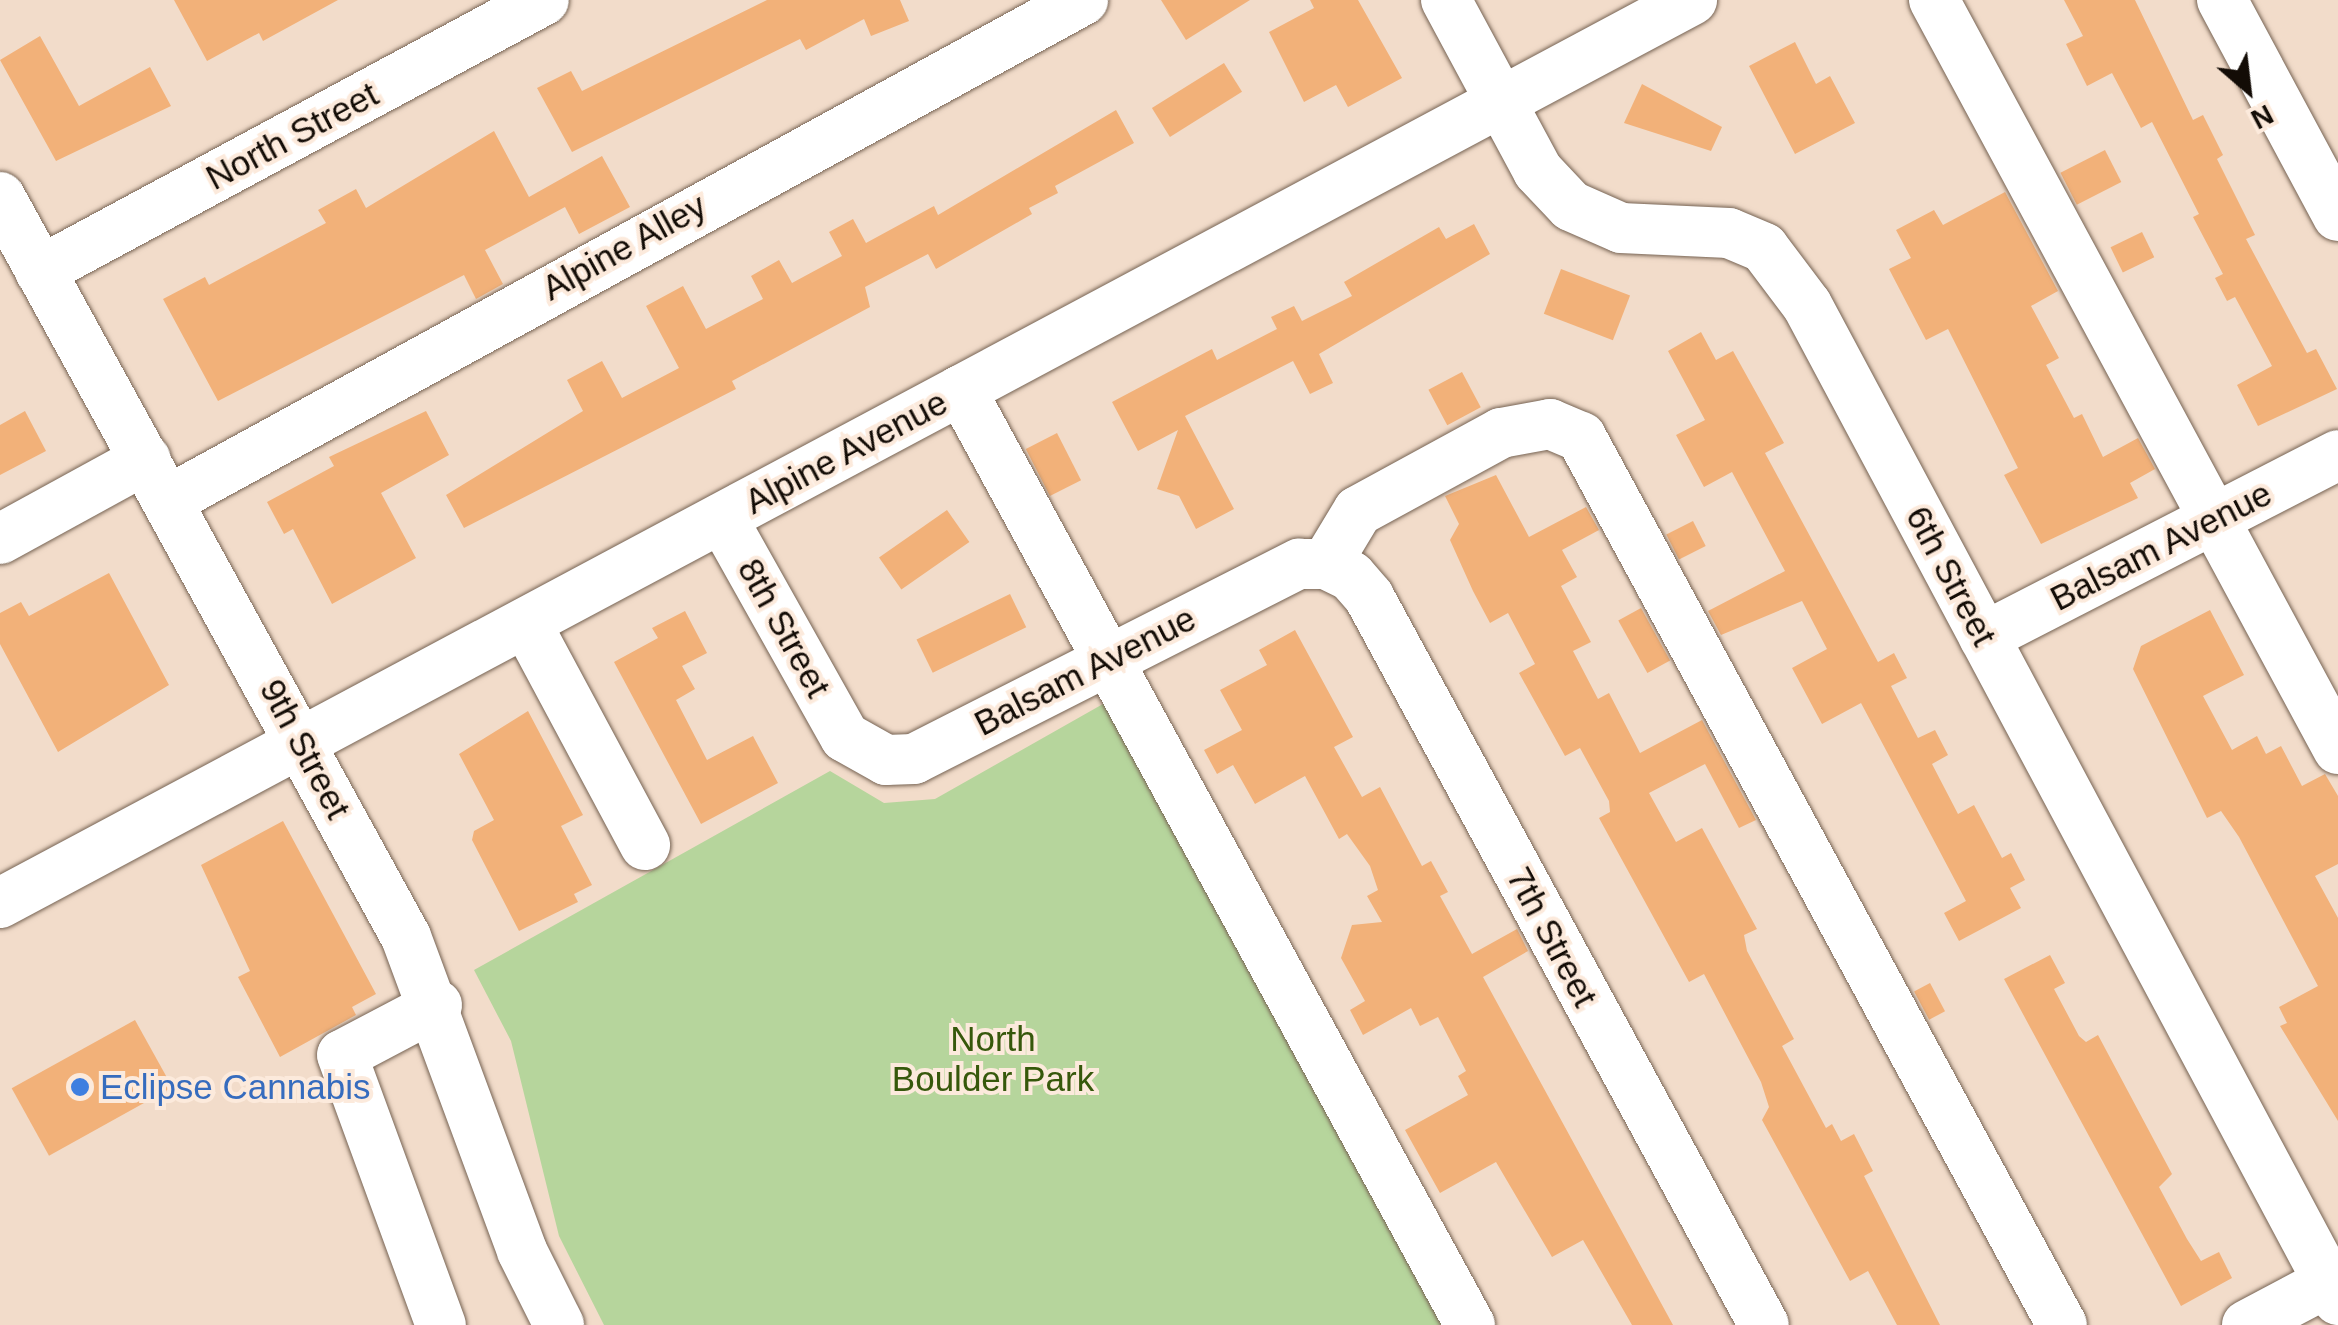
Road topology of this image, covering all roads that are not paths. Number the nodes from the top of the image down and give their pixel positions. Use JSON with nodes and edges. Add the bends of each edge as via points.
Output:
{"nodes":[{"id":1,"x":544,"y":0,"type":"edge"},
{"id":2,"x":1083,"y":0,"type":"edge"},
{"id":3,"x":1446,"y":0,"type":"edge"},
{"id":4,"x":1692,"y":0,"type":"edge"},
{"id":5,"x":1934,"y":0,"type":"edge"},
{"id":6,"x":2222,"y":0,"type":"edge"},
{"id":7,"x":1501,"y":102,"type":"junction"},
{"id":8,"x":1,"y":202,"type":"edge"},
{"id":9,"x":2338,"y":216,"type":"edge"},
{"id":10,"x":40,"y":271,"type":"junction"},
{"id":11,"x":961,"y":390,"type":"junction"},
{"id":12,"x":2338,"y":455,"type":"edge"},
{"id":13,"x":157,"y":480,"type":"junction"},
{"id":14,"x":722,"y":518,"type":"junction"},
{"id":15,"x":2214,"y":518,"type":"junction"},
{"id":16,"x":0,"y":538,"type":"edge"},
{"id":17,"x":1326,"y":564,"type":"junction"},
{"id":18,"x":526,"y":623,"type":"junction"},
{"id":19,"x":1984,"y":637,"type":"junction"},
{"id":20,"x":1110,"y":659,"type":"junction"},
{"id":21,"x":845,"y":738,"type":"joint"},
{"id":22,"x":302,"y":742,"type":"junction"},
{"id":23,"x":2338,"y":749,"type":"edge"},
{"id":24,"x":645,"y":845,"type":"dead end"},
{"id":25,"x":0,"y":903,"type":"edge"},
{"id":26,"x":436,"y":1005,"type":"junction"},
{"id":27,"x":2335,"y":1286,"type":"edge"},
{"id":28,"x":441,"y":1325,"type":"edge"},
{"id":29,"x":558,"y":1325,"type":"edge"},
{"id":30,"x":1470,"y":1325,"type":"edge"},
{"id":31,"x":1764,"y":1325,"type":"edge"},
{"id":32,"x":2062,"y":1325,"type":"edge"},
{"id":33,"x":2247,"y":1325,"type":"edge"}],
"edges":[{"from":1,"to":10,"type":"street","name":"North Street"},
{"from":2,"to":13,"type":"street","name":"Alpine Alley"},
{"from":3,"to":7,"type":"street","name":"6th Street"},
{"from":4,"to":7,"type":"street","name":"Alpine Avenue"},
{"from":5,"to":15,"type":"street"},
{"from":6,"to":9,"type":"street"},
{"from":7,"to":11,"type":"street","name":"Alpine Avenue"},
{"from":7,"to":19,"type":"street","name":"6th Street","via":[[1538,171],[1571,206],[1621,228],[1729,233],[1764,248],[1807,306]]},
{"from":8,"to":10,"type":"street","name":"9th Street"},
{"from":10,"to":13,"type":"street","name":"9th Street"},
{"from":11,"to":14,"type":"street","name":"Alpine Avenue"},
{"from":11,"to":20,"type":"street"},
{"from":12,"to":15,"type":"street","name":"Balsam Avenue"},
{"from":13,"to":16,"type":"street","name":"Alpine Alley"},
{"from":13,"to":22,"type":"street","name":"9th Street"},
{"from":14,"to":18,"type":"street","name":"Alpine Avenue"},
{"from":14,"to":21,"type":"street","name":"8th Street"},
{"from":15,"to":19,"type":"street","name":"Balsam Avenue"},
{"from":15,"to":23,"type":"street"},
{"from":17,"to":20,"type":"street","name":"Balsam Avenue","via":[[1299,564]]},
{"from":17,"to":31,"type":"street","name":"7th Street","via":[[1351,576],[1369,597]]},
{"from":17,"to":32,"type":"street","via":[[1358,511],[1501,434],[1550,424],[1581,437]]},
{"from":18,"to":22,"type":"street","name":"Alpine Avenue"},
{"from":18,"to":24,"type":"street"},
{"from":19,"to":27,"type":"street","name":"6th Street"},
{"from":20,"to":21,"type":"street","name":"Balsam Avenue","via":[[914,759],[886,760]]},
{"from":20,"to":30,"type":"street"},
{"from":22,"to":25,"type":"street","name":"Alpine Avenue"},
{"from":22,"to":26,"type":"street","name":"9th Street"},
{"from":26,"to":28,"type":"street","via":[[342,1055]]},
{"from":26,"to":29,"type":"street","name":"9th Street","via":[[517,1237]]},
{"from":27,"to":33,"type":"street"}]}
